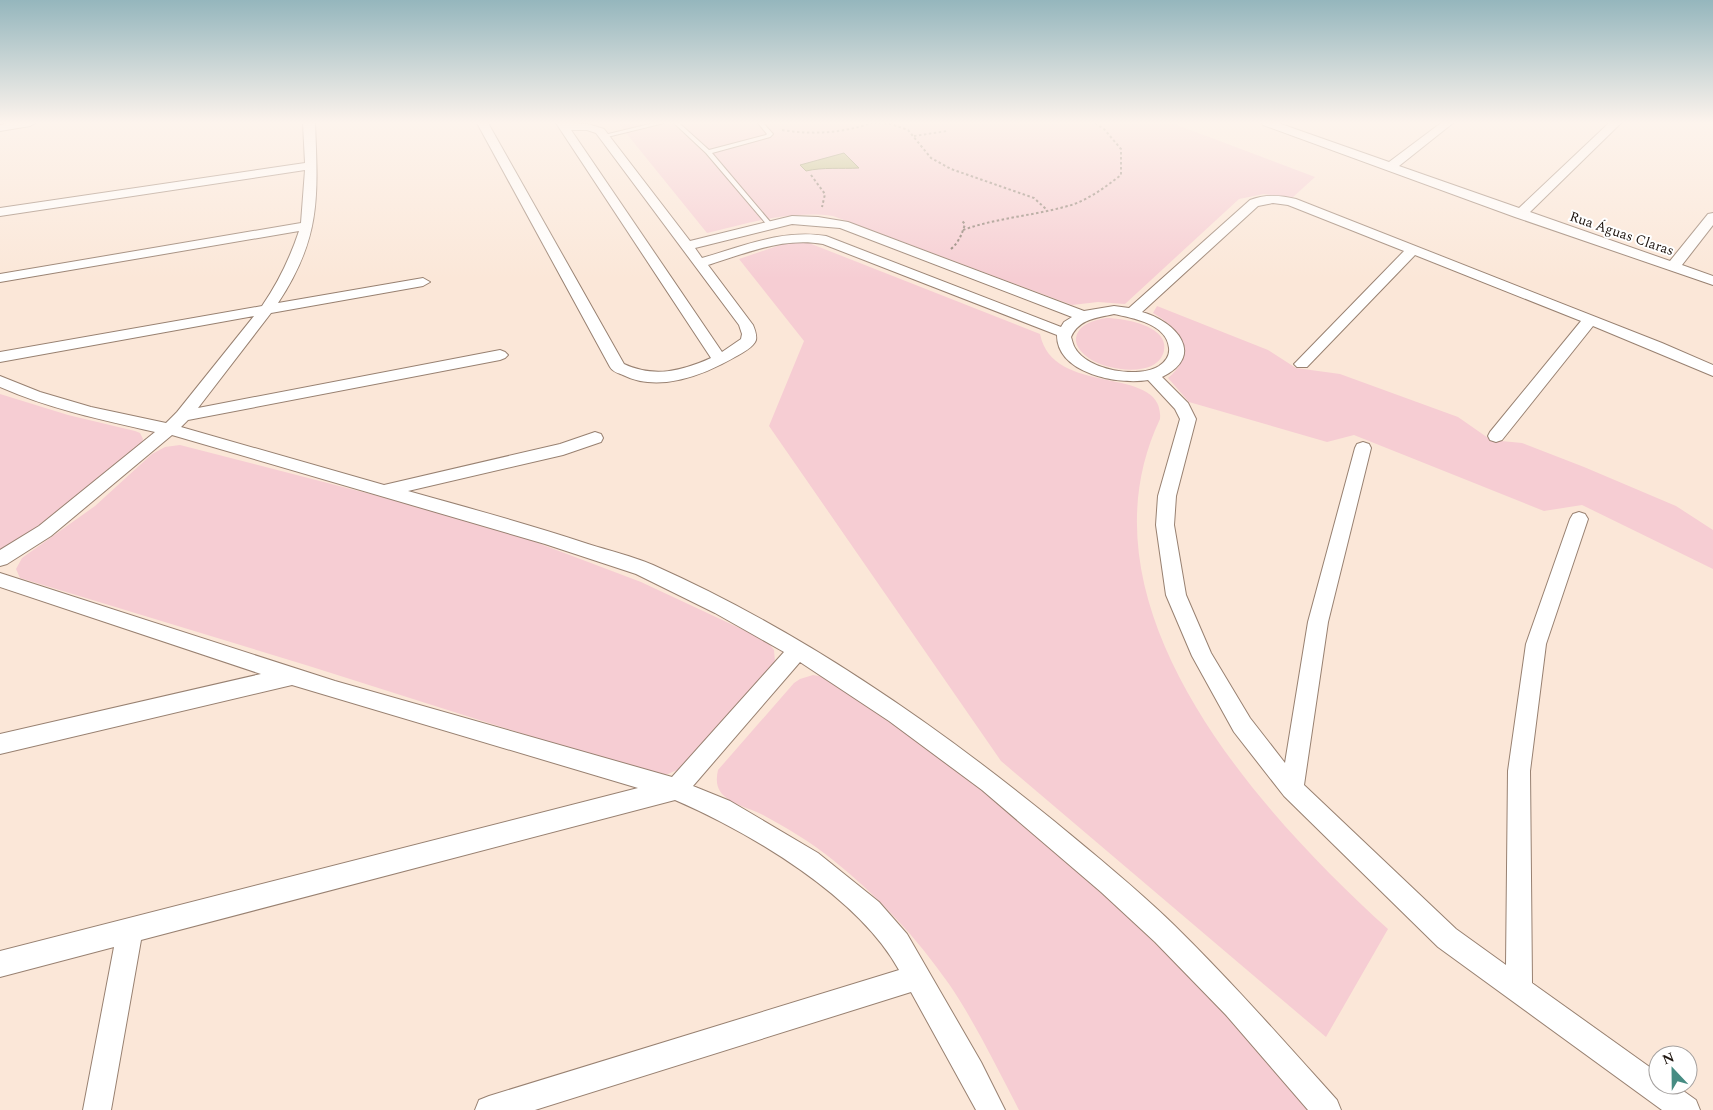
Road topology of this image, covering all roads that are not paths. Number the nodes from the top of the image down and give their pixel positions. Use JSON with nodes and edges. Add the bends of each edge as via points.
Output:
{"nodes":[{"id":1,"x":252,"y":175,"type":"edge"},
{"id":2,"x":310,"y":175,"type":"edge"},
{"id":3,"x":511,"y":175,"type":"edge"},
{"id":4,"x":595,"y":175,"type":"edge"},
{"id":5,"x":633,"y":175,"type":"edge"},
{"id":6,"x":727,"y":175,"type":"edge"},
{"id":7,"x":1412,"y":175,"type":"edge"},
{"id":8,"x":1561,"y":175,"type":"edge"},
{"id":9,"x":0,"y":212,"type":"edge"},
{"id":10,"x":1520,"y":214,"type":"junction"},
{"id":11,"x":1713,"y":217,"type":"edge"},
{"id":12,"x":770,"y":225,"type":"junction"},
{"id":13,"x":307,"y":226,"type":"junction"},
{"id":14,"x":687,"y":246,"type":"junction"},
{"id":15,"x":1412,"y":250,"type":"junction"},
{"id":16,"x":699,"y":263,"type":"junction"},
{"id":17,"x":1673,"y":267,"type":"junction"},
{"id":18,"x":0,"y":278,"type":"edge"},
{"id":19,"x":1713,"y":281,"type":"edge"},
{"id":20,"x":423,"y":282,"type":"dead end"},
{"id":21,"x":267,"y":309,"type":"junction"},
{"id":22,"x":1132,"y":313,"type":"junction"},
{"id":23,"x":1081,"y":315,"type":"junction"},
{"id":24,"x":1589,"y":321,"type":"junction"},
{"id":25,"x":1064,"y":333,"type":"junction"},
{"id":26,"x":500,"y":355,"type":"dead end"},
{"id":27,"x":0,"y":357,"type":"edge"},
{"id":28,"x":718,"y":359,"type":"junction"},
{"id":29,"x":1302,"y":364,"type":"dead end"},
{"id":30,"x":1713,"y":371,"type":"edge"},
{"id":31,"x":1152,"y":375,"type":"junction"},
{"id":32,"x":0,"y":381,"type":"edge"},
{"id":33,"x":176,"y":423,"type":"junction"},
{"id":34,"x":1496,"y":436,"type":"dead end"},
{"id":35,"x":594,"y":438,"type":"dead end"},
{"id":36,"x":1363,"y":448,"type":"dead end"},
{"id":37,"x":385,"y":490,"type":"junction"},
{"id":38,"x":1579,"y":518,"type":"dead end"},
{"id":39,"x":0,"y":559,"type":"edge"},
{"id":40,"x":0,"y":580,"type":"edge"},
{"id":41,"x":798,"y":650,"type":"junction"},
{"id":42,"x":291,"y":676,"type":"junction"},
{"id":43,"x":0,"y":744,"type":"edge"},
{"id":44,"x":676,"y":789,"type":"junction"},
{"id":45,"x":1292,"y":789,"type":"junction"},
{"id":46,"x":130,"y":930,"type":"junction"},
{"id":47,"x":0,"y":964,"type":"edge"},
{"id":48,"x":918,"y":977,"type":"junction"},
{"id":49,"x":1519,"y":990,"type":"junction"},
{"id":50,"x":97,"y":1110,"type":"edge"},
{"id":51,"x":489,"y":1110,"type":"edge"},
{"id":52,"x":990,"y":1110,"type":"edge"},
{"id":53,"x":1327,"y":1110,"type":"edge"},
{"id":54,"x":1686,"y":1110,"type":"edge"}],
"edges":[{"from":1,"to":9,"type":"street"},
{"from":2,"to":13,"type":"street"},
{"from":3,"to":28,"type":"street","via":[[618,367],[628,374],[642,377],[669,376],[697,370]]},
{"from":4,"to":28,"type":"street"},
{"from":5,"to":14,"type":"street"},
{"from":6,"to":12,"type":"lane"},
{"from":7,"to":10,"type":"street","name":"Rua Águas Claras"},
{"from":8,"to":10,"type":"street"},
{"from":10,"to":17,"type":"street","name":"Rua Águas Claras"},
{"from":11,"to":17,"type":"street"},
{"from":12,"to":14,"type":"street"},
{"from":12,"to":23,"type":"street","via":[[808,219],[843,225]]},
{"from":13,"to":18,"type":"street"},
{"from":13,"to":21,"type":"street","via":[[298,252]]},
{"from":14,"to":16,"type":"street"},
{"from":15,"to":22,"type":"street","via":[[1292,202],[1260,200]]},
{"from":15,"to":24,"type":"street"},
{"from":15,"to":29,"type":"street"},
{"from":16,"to":25,"type":"street","via":[[784,239],[811,236]]},
{"from":16,"to":28,"type":"street","via":[[746,325],[749,334],[748,341]]},
{"from":17,"to":19,"type":"street","name":"Rua Águas Claras"},
{"from":20,"to":21,"type":"street"},
{"from":21,"to":27,"type":"street"},
{"from":21,"to":33,"type":"street"},
{"from":22,"to":23,"type":"street","via":[[1114,310]]},
{"from":22,"to":31,"type":"street","via":[[1164,327],[1174,338],[1178,349],[1175,360],[1166,369]]},
{"from":23,"to":25,"type":"street"},
{"from":24,"to":30,"type":"street"},
{"from":24,"to":34,"type":"street"},
{"from":25,"to":31,"type":"street","via":[[1064,344],[1070,355],[1089,368],[1116,377]]},
{"from":26,"to":33,"type":"street"},
{"from":31,"to":45,"type":"street","via":[[1182,407],[1188,419],[1167,496],[1165,525],[1176,595],[1202,656],[1242,725]]},
{"from":32,"to":33,"type":"street","via":[[34,396],[90,412]]},
{"from":33,"to":37,"type":"street"},
{"from":33,"to":39,"type":"street","via":[[45,531]]},
{"from":35,"to":37,"type":"street","via":[[563,449]]},
{"from":36,"to":45,"type":"street","via":[[1318,622]]},
{"from":37,"to":41,"type":"street","via":[[643,569],[722,607]]},
{"from":38,"to":49,"type":"street","via":[[1536,644],[1519,771]]},
{"from":40,"to":42,"type":"street"},
{"from":41,"to":44,"type":"street"},
{"from":41,"to":53,"type":"street","via":[[937,743],[1110,883],[1235,1006]]},
{"from":42,"to":43,"type":"street"},
{"from":42,"to":44,"type":"street"},
{"from":44,"to":46,"type":"street"},
{"from":44,"to":48,"type":"street","via":[[722,809],[809,861],[870,912],[898,943]]},
{"from":45,"to":49,"type":"street","via":[[1447,938]]},
{"from":46,"to":47,"type":"street"},
{"from":46,"to":50,"type":"street"},
{"from":48,"to":51,"type":"street"},
{"from":48,"to":52,"type":"street"},
{"from":49,"to":54,"type":"street"}]}
